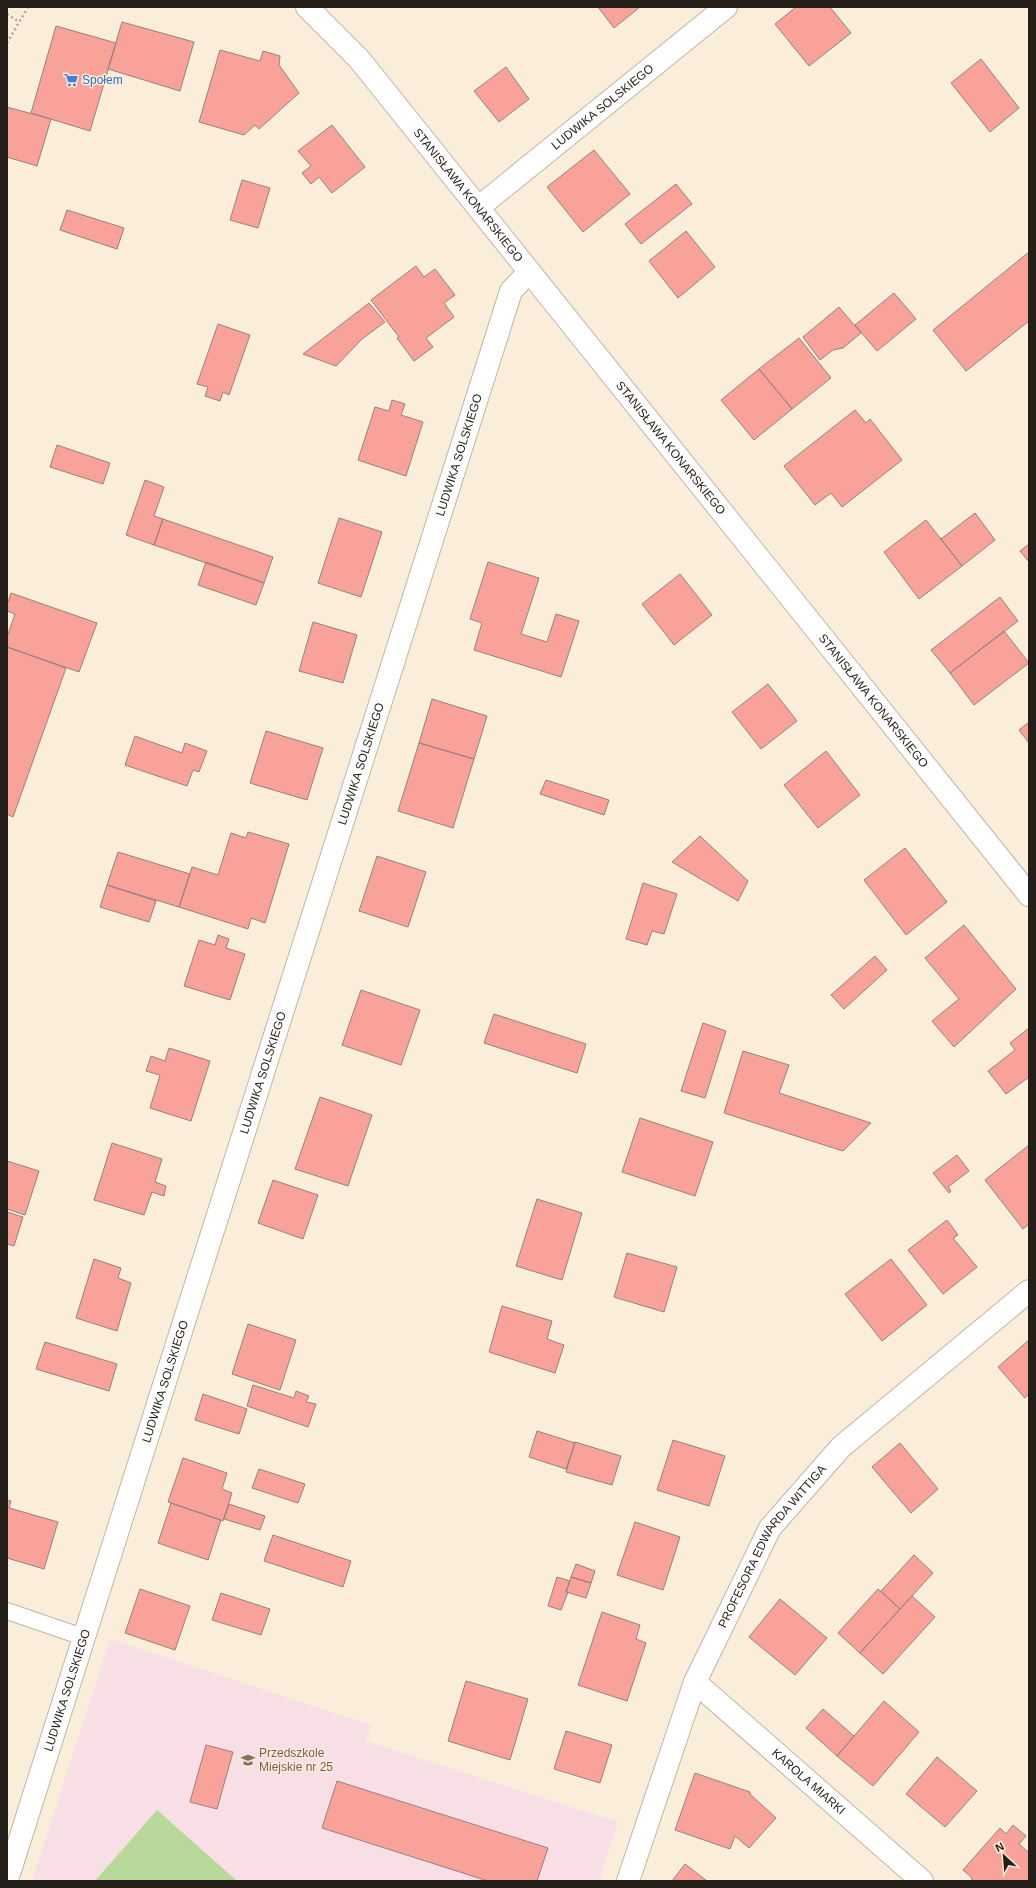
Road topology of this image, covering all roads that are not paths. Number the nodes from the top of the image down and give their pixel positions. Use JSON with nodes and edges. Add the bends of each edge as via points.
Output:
{"nodes":[{"id":1,"x":307,"y":7,"type":"edge"},
{"id":2,"x":726,"y":7,"type":"edge"},
{"id":3,"x":479,"y":207,"type":"junction"},
{"id":4,"x":529,"y":272,"type":"junction"},
{"id":5,"x":1029,"y":895,"type":"edge"},
{"id":6,"x":1029,"y":1291,"type":"edge"},
{"id":7,"x":7,"y":1612,"type":"edge"},
{"id":8,"x":84,"y":1637,"type":"junction"},
{"id":9,"x":695,"y":1682,"type":"junction"},
{"id":10,"x":7,"y":1880,"type":"edge"},
{"id":11,"x":628,"y":1881,"type":"edge"},
{"id":12,"x":922,"y":1881,"type":"edge"}],
"edges":[{"from":1,"to":3,"type":"street","name":"STANISŁAWA KONARSKIEGO","via":[[359,59]]},
{"from":2,"to":3,"type":"street","name":"LUDWIKA SOLSKIEGO"},
{"from":3,"to":4,"type":"street","name":"STANISŁAWA KONARSKIEGO"},
{"from":4,"to":5,"type":"street","name":"STANISŁAWA KONARSKIEGO"},
{"from":4,"to":8,"type":"street","name":"LUDWIKA SOLSKIEGO","via":[[511,292]]},
{"from":6,"to":9,"type":"street","name":"PROFESORA EDWARDA WITTIGA","via":[[840,1447],[770,1528]]},
{"from":7,"to":8,"type":"lane"},
{"from":8,"to":10,"type":"street","name":"LUDWIKA SOLSKIEGO"},
{"from":9,"to":11,"type":"street","name":"PROFESORA EDWARDA WITTIGA"},
{"from":9,"to":12,"type":"street","name":"KAROLA MIARKI"}]}
